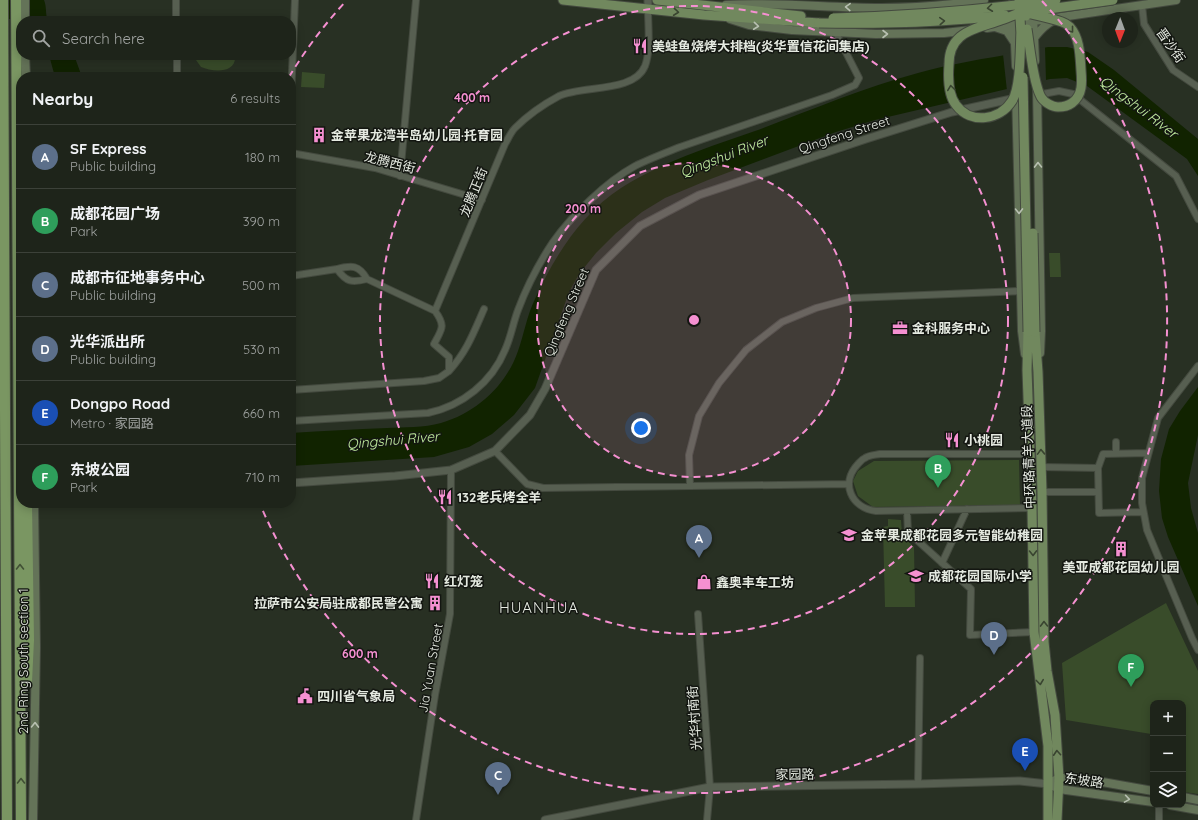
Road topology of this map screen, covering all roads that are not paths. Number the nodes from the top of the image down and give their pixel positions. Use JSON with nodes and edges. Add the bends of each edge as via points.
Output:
{"nodes":[{"id":1,"x":3,"y":0,"type":"edge"},
{"id":2,"x":16,"y":0,"type":"edge"},
{"id":3,"x":25,"y":0,"type":"edge"},
{"id":4,"x":176,"y":0,"type":"edge"},
{"id":5,"x":295,"y":0,"type":"edge"},
{"id":6,"x":416,"y":0,"type":"edge"},
{"id":7,"x":563,"y":0,"type":"edge"},
{"id":8,"x":657,"y":0,"type":"edge"},
{"id":9,"x":984,"y":0,"type":"edge"},
{"id":10,"x":1013,"y":0,"type":"edge"},
{"id":11,"x":1019,"y":0,"type":"edge"},
{"id":12,"x":1026,"y":0,"type":"edge"},
{"id":13,"x":1032,"y":0,"type":"edge"},
{"id":14,"x":1056,"y":0,"type":"edge"},
{"id":15,"x":1112,"y":0,"type":"edge"},
{"id":16,"x":1176,"y":0,"type":"edge"},
{"id":17,"x":651,"y":4,"type":"edge"},
{"id":18,"x":1142,"y":5,"type":"junction"},
{"id":19,"x":705,"y":10,"type":"junction"},
{"id":20,"x":1023,"y":12,"type":"junction"},
{"id":21,"x":1072,"y":15,"type":"junction"},
{"id":22,"x":16,"y":16,"type":"edge"},
{"id":23,"x":25,"y":16,"type":"edge"},
{"id":24,"x":176,"y":16,"type":"edge"},
{"id":25,"x":294,"y":16,"type":"edge"},
{"id":26,"x":1034,"y":20,"type":"junction"},
{"id":27,"x":818,"y":21,"type":"junction"},
{"id":28,"x":995,"y":26,"type":"junction"},
{"id":29,"x":1021,"y":27,"type":"junction"},
{"id":30,"x":836,"y":33,"type":"junction"},
{"id":31,"x":1034,"y":38,"type":"junction"},
{"id":32,"x":1015,"y":46,"type":"junction"},
{"id":33,"x":16,"y":60,"type":"edge"},
{"id":34,"x":25,"y":60,"type":"edge"},
{"id":35,"x":177,"y":60,"type":"edge"},
{"id":36,"x":293,"y":60,"type":"edge"},
{"id":37,"x":17,"y":72,"type":"edge"},
{"id":38,"x":26,"y":72,"type":"edge"},
{"id":39,"x":177,"y":72,"type":"edge"},
{"id":40,"x":292,"y":72,"type":"edge"},
{"id":41,"x":1198,"y":87,"type":"edge"},
{"id":42,"x":1037,"y":91,"type":"junction"},
{"id":43,"x":1016,"y":98,"type":"junction"},
{"id":44,"x":296,"y":154,"type":"edge"},
{"id":45,"x":400,"y":176,"type":"junction"},
{"id":46,"x":482,"y":200,"type":"junction"},
{"id":47,"x":1198,"y":219,"type":"edge"},
{"id":48,"x":337,"y":269,"type":"junction"},
{"id":49,"x":296,"y":275,"type":"edge"},
{"id":50,"x":367,"y":279,"type":"junction"},
{"id":51,"x":1021,"y":291,"type":"junction"},
{"id":52,"x":484,"y":309,"type":"dead end"},
{"id":53,"x":436,"y":311,"type":"junction"},
{"id":54,"x":1032,"y":332,"type":"junction"},
{"id":55,"x":449,"y":357,"type":"junction"},
{"id":56,"x":460,"y":358,"type":"junction"},
{"id":57,"x":1198,"y":366,"type":"edge"},
{"id":58,"x":1027,"y":370,"type":"junction"},
{"id":59,"x":449,"y":371,"type":"junction"},
{"id":60,"x":1038,"y":372,"type":"junction"},
{"id":61,"x":296,"y":390,"type":"edge"},
{"id":62,"x":296,"y":421,"type":"edge"},
{"id":63,"x":1116,"y":442,"type":"dead end"},
{"id":64,"x":494,"y":450,"type":"junction"},
{"id":65,"x":1116,"y":453,"type":"junction"},
{"id":66,"x":1148,"y":453,"type":"junction"},
{"id":67,"x":1030,"y":454,"type":"junction"},
{"id":68,"x":1041,"y":467,"type":"junction"},
{"id":69,"x":1098,"y":468,"type":"junction"},
{"id":70,"x":451,"y":470,"type":"junction"},
{"id":71,"x":296,"y":483,"type":"edge"},
{"id":72,"x":849,"y":484,"type":"junction"},
{"id":73,"x":690,"y":486,"type":"junction"},
{"id":74,"x":1042,"y":492,"type":"junction"},
{"id":75,"x":1098,"y":492,"type":"junction"},
{"id":76,"x":20,"y":508,"type":"edge"},
{"id":77,"x":27,"y":508,"type":"edge"},
{"id":78,"x":34,"y":508,"type":"edge"},
{"id":79,"x":1032,"y":508,"type":"junction"},
{"id":80,"x":967,"y":509,"type":"junction"},
{"id":81,"x":907,"y":511,"type":"junction"},
{"id":82,"x":1143,"y":512,"type":"junction"},
{"id":83,"x":0,"y":558,"type":"edge"},
{"id":84,"x":942,"y":563,"type":"junction"},
{"id":85,"x":698,"y":614,"type":"dead end"},
{"id":86,"x":1034,"y":632,"type":"junction"},
{"id":87,"x":1198,"y":650,"type":"edge"},
{"id":88,"x":920,"y":658,"type":"dead end"},
{"id":89,"x":6,"y":711,"type":"junction"},
{"id":90,"x":21,"y":719,"type":"junction"},
{"id":91,"x":1059,"y":778,"type":"junction"},
{"id":92,"x":918,"y":784,"type":"junction"},
{"id":93,"x":1048,"y":784,"type":"junction"},
{"id":94,"x":710,"y":787,"type":"junction"},
{"id":95,"x":1059,"y":789,"type":"junction"},
{"id":96,"x":1150,"y":791,"type":"edge"},
{"id":97,"x":1186,"y":798,"type":"edge"},
{"id":98,"x":1198,"y":800,"type":"edge"},
{"id":99,"x":1150,"y":802,"type":"edge"},
{"id":100,"x":1159,"y":808,"type":"edge"},
{"id":101,"x":1186,"y":808,"type":"edge"},
{"id":102,"x":1198,"y":810,"type":"edge"},
{"id":103,"x":574,"y":817,"type":"edge"},
{"id":104,"x":7,"y":820,"type":"edge"},
{"id":105,"x":21,"y":820,"type":"edge"},
{"id":106,"x":33,"y":820,"type":"edge"},
{"id":107,"x":416,"y":820,"type":"edge"},
{"id":108,"x":545,"y":820,"type":"edge"},
{"id":109,"x":707,"y":820,"type":"edge"},
{"id":110,"x":1048,"y":820,"type":"edge"},
{"id":111,"x":1057,"y":820,"type":"edge"},
{"id":112,"x":1159,"y":820,"type":"edge"}],
"edges":[{"from":1,"to":89,"type":"highway"},
{"from":22,"to":2,"type":"highway","one_way":true},
{"from":3,"to":23,"type":"main road"},
{"from":4,"to":24,"type":"street"},
{"from":5,"to":25,"type":"street"},
{"from":6,"to":45,"type":"street"},
{"from":7,"to":17,"type":"main road"},
{"from":8,"to":19,"type":"main road"},
{"from":9,"to":19,"type":"main road","one_way":true,"via":[[882,8],[753,3]]},
{"from":10,"to":29,"type":"main road"},
{"from":11,"to":29,"type":"main road","bridge":true},
{"from":12,"to":29,"type":"main road","bridge":true},
{"from":13,"to":26,"type":"main road"},
{"from":14,"to":27,"type":"main road","one_way":true,"bridge":true,"via":[[923,15]]},
{"from":15,"to":20,"type":"main road","bridge":true},
{"from":16,"to":18,"type":"main road"},
{"from":17,"to":19,"type":"main road","one_way":true},
{"from":17,"to":46,"type":"street","name":"龙腾正街","via":[[645,66],[637,77],[627,83],[576,90],[559,96],[534,112],[514,129],[508,139]]},
{"from":18,"to":21,"type":"main road"},
{"from":18,"to":41,"type":"street","name":"晋沙街","via":[[1144,24],[1173,70]]},
{"from":19,"to":27,"type":"main road"},
{"from":19,"to":30,"type":"main road","one_way":true,"via":[[749,25]]},
{"from":27,"to":20,"type":"main road","one_way":true,"bridge":true,"via":[[884,24],[939,22]]},
{"from":20,"to":29,"type":"main road","one_way":true,"bridge":true,"via":[[1063,22],[1074,33],[1079,48],[1082,88],[1079,96],[1071,104],[1054,107],[1042,98]]},
{"from":29,"to":20,"type":"main road","one_way":true,"bridge":true,"via":[[1018,88],[1013,100],[1004,111],[988,118],[973,117],[960,110],[950,90],[949,65],[954,44],[963,34]]},
{"from":21,"to":26,"type":"main road"},
{"from":21,"to":31,"type":"main road","via":[[1048,23]]},
{"from":26,"to":29,"type":"main road"},
{"from":26,"to":31,"type":"main road"},
{"from":28,"to":29,"type":"main road"},
{"from":30,"to":28,"type":"main road","one_way":true,"via":[[944,33]]},
{"from":28,"to":32,"type":"main road","via":[[1007,31]]},
{"from":29,"to":32,"type":"main road"},
{"from":29,"to":54,"type":"main road","bridge":true},
{"from":30,"to":62,"type":"street","via":[[859,78],[856,85],[680,147],[636,166],[593,198],[554,241],[538,266],[518,309],[506,350],[499,363],[469,395],[447,408],[428,413]]},
{"from":31,"to":42,"type":"main road","bridge":true},
{"from":32,"to":43,"type":"main road","bridge":true},
{"from":37,"to":33,"type":"highway","one_way":true},
{"from":34,"to":38,"type":"main road"},
{"from":35,"to":39,"type":"street"},
{"from":36,"to":40,"type":"street"},
{"from":42,"to":47,"type":"street","via":[[1073,94],[1176,176]]},
{"from":60,"to":42,"type":"main road","one_way":true,"via":[[1041,331]]},
{"from":43,"to":51,"type":"main road","one_way":true},
{"from":43,"to":64,"type":"street","name":"Qingfeng Street","via":[[952,112],[699,195],[640,226],[596,270],[545,389],[530,415]]},
{"from":44,"to":45,"type":"street","name":"龙腾西街","via":[[375,168]]},
{"from":45,"to":46,"type":"street","name":"龙腾西街"},
{"from":46,"to":53,"type":"street","name":"龙腾正街"},
{"from":48,"to":49,"type":"street"},
{"from":48,"to":50,"type":"street","via":[[350,281]]},
{"from":48,"to":50,"type":"street","via":[[355,267],[363,271]]},
{"from":50,"to":53,"type":"street"},
{"from":51,"to":58,"type":"main road","via":[[1022,331]]},
{"from":51,"to":73,"type":"street","via":[[853,298],[816,308],[782,322],[746,350],[719,383],[699,416],[689,455]]},
{"from":52,"to":56,"type":"street"},
{"from":53,"to":55,"type":"street","via":[[442,326],[434,344]]},
{"from":54,"to":58,"type":"main road","name":"中环路青羊大道段"},
{"from":54,"to":60,"type":"main road","name":"中环路青羊大道段"},
{"from":55,"to":56,"type":"street","via":[[453,360]]},
{"from":55,"to":59,"type":"street"},
{"from":56,"to":59,"type":"street"},
{"from":57,"to":66,"type":"street","via":[[1158,418]]},
{"from":58,"to":67,"type":"main road","name":"中环路青羊大道段"},
{"from":59,"to":61,"type":"street","via":[[439,378],[424,380]]},
{"from":68,"to":60,"type":"main road","name":"中环路青羊大道段","one_way":true},
{"from":63,"to":65,"type":"street"},
{"from":64,"to":70,"type":"street","name":"Qingfeng Street"},
{"from":64,"to":73,"type":"street","via":[[527,484],[535,487]]},
{"from":65,"to":66,"type":"street"},
{"from":65,"to":69,"type":"street","via":[[1103,454]]},
{"from":66,"to":82,"type":"street","via":[[1142,478]]},
{"from":67,"to":72,"type":"street","via":[[880,454],[864,458],[852,471]]},
{"from":67,"to":79,"type":"main road","name":"中环路青羊大道段"},
{"from":68,"to":69,"type":"street"},
{"from":68,"to":74,"type":"main road","name":"中环路青羊大道段"},
{"from":69,"to":75,"type":"street"},
{"from":70,"to":71,"type":"street","name":"Qingfeng Street"},
{"from":70,"to":107,"type":"street","name":"Jia Yuan Street","via":[[450,614]]},
{"from":72,"to":73,"type":"street"},
{"from":72,"to":81,"type":"street","via":[[853,500],[868,510]]},
{"from":74,"to":75,"type":"street"},
{"from":91,"to":74,"type":"main road","name":"中环路青羊大道段","one_way":true,"via":[[1055,715],[1044,642]]},
{"from":75,"to":82,"type":"street","via":[[1099,513]]},
{"from":90,"to":76,"type":"highway","one_way":true},
{"from":77,"to":90,"type":"highway","via":[[29,640],[27,682]]},
{"from":106,"to":78,"type":"main road","name":"2nd Ring South section 1","one_way":true,"via":[[36,647]]},
{"from":79,"to":80,"type":"street"},
{"from":79,"to":86,"type":"main road","name":"中环路青羊大道段","one_way":true},
{"from":80,"to":81,"type":"street"},
{"from":80,"to":84,"type":"street"},
{"from":81,"to":84,"type":"street","via":[[908,532]]},
{"from":82,"to":87,"type":"street","via":[[1147,530]]},
{"from":83,"to":89,"type":"highway"},
{"from":84,"to":86,"type":"street","via":[[971,589],[970,635]]},
{"from":85,"to":94,"type":"street","name":"光华村南街"},
{"from":86,"to":93,"type":"main road","name":"中环路青羊大道段","one_way":true,"via":[[1048,746]]},
{"from":88,"to":92,"type":"street"},
{"from":89,"to":104,"type":"highway"},
{"from":105,"to":90,"type":"highway","one_way":true},
{"from":91,"to":93,"type":"main road","name":"东坡路"},
{"from":91,"to":95,"type":"main road","name":"中环路青羊大道段"},
{"from":91,"to":96,"type":"main road","name":"东坡路","via":[[1091,780]]},
{"from":92,"to":93,"type":"street","name":"家园路"},
{"from":92,"to":94,"type":"street","name":"家园路"},
{"from":93,"to":95,"type":"main road","name":"东坡路"},
{"from":93,"to":110,"type":"main road","name":"中环路青羊大道段"},
{"from":94,"to":103,"type":"street","name":"家园路"},
{"from":94,"to":109,"type":"street","name":"光华村南街"},
{"from":95,"to":99,"type":"main road","name":"东坡路","one_way":true},
{"from":95,"to":111,"type":"main road","name":"中环路青羊大道段"},
{"from":97,"to":98,"type":"main road"},
{"from":100,"to":112,"type":"street"},
{"from":101,"to":102,"type":"main road"},
{"from":103,"to":108,"type":"street","name":"家园路"}]}
